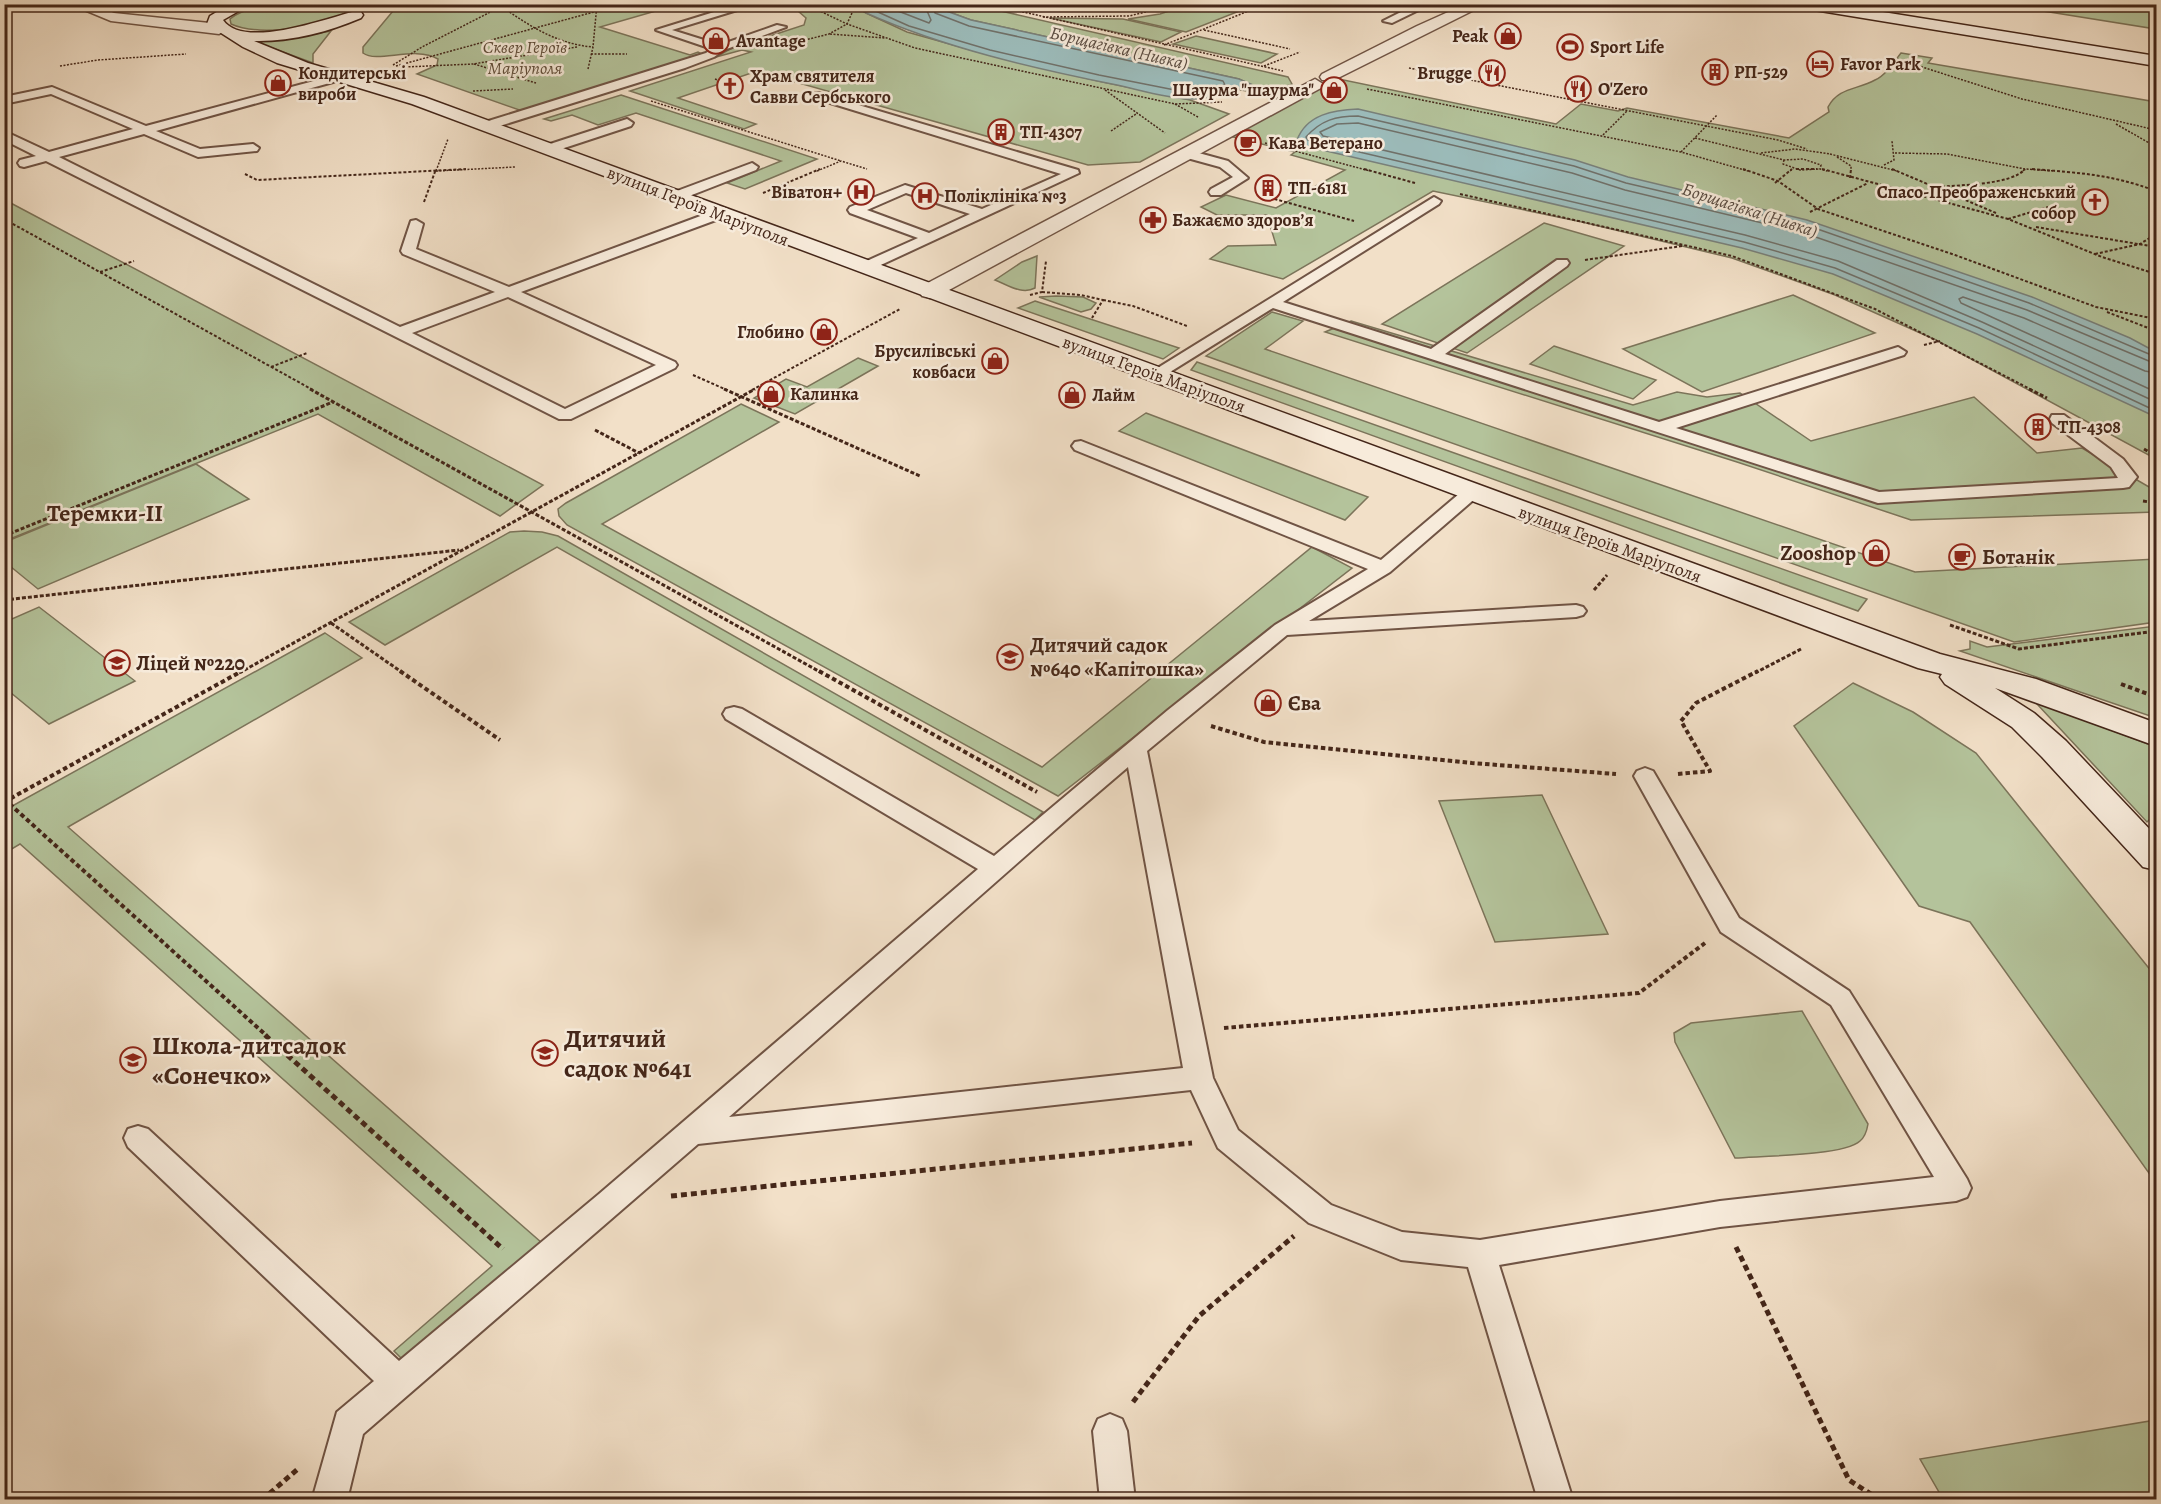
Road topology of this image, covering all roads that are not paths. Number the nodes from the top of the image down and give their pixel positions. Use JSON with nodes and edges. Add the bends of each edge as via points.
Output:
{"nodes":[{"id":1,"x":77,"y":4,"type":"edge"},
{"id":2,"x":243,"y":4,"type":"edge"},
{"id":3,"x":1426,"y":4,"type":"edge"},
{"id":4,"x":1479,"y":4,"type":"edge"},
{"id":5,"x":1802,"y":4,"type":"edge"},
{"id":6,"x":742,"y":7,"type":"dead end"},
{"id":7,"x":360,"y":9,"type":"edge"},
{"id":8,"x":111,"y":17,"type":"junction"},
{"id":9,"x":781,"y":27,"type":"dead end"},
{"id":10,"x":219,"y":29,"type":"junction"},
{"id":11,"x":1422,"y":29,"type":"junction"},
{"id":12,"x":236,"y":33,"type":"junction"},
{"id":13,"x":336,"y":39,"type":"dead end"},
{"id":14,"x":720,"y":48,"type":"junction"},
{"id":15,"x":334,"y":60,"type":"dead end"},
{"id":16,"x":2157,"y":61,"type":"edge"},
{"id":17,"x":340,"y":77,"type":"junction"},
{"id":18,"x":379,"y":88,"type":"junction"},
{"id":19,"x":818,"y":96,"type":"dead end"},
{"id":20,"x":4,"y":102,"type":"edge"},
{"id":21,"x":627,"y":123,"type":"dead end"},
{"id":22,"x":486,"y":126,"type":"junction"},
{"id":23,"x":143,"y":130,"type":"junction"},
{"id":24,"x":4,"y":135,"type":"edge"},
{"id":25,"x":253,"y":148,"type":"dead end"},
{"id":26,"x":548,"y":149,"type":"junction"},
{"id":27,"x":1184,"y":153,"type":"junction"},
{"id":28,"x":48,"y":157,"type":"junction"},
{"id":29,"x":24,"y":163,"type":"dead end"},
{"id":30,"x":753,"y":167,"type":"dead end"},
{"id":31,"x":1222,"y":189,"type":"road end"},
{"id":32,"x":674,"y":197,"type":"junction"},
{"id":33,"x":1434,"y":201,"type":"dead end"},
{"id":34,"x":719,"y":214,"type":"junction"},
{"id":35,"x":982,"y":214,"type":"junction"},
{"id":36,"x":416,"y":224,"type":"road end"},
{"id":37,"x":932,"y":237,"type":"junction"},
{"id":38,"x":1562,"y":263,"type":"road end"},
{"id":39,"x":866,"y":267,"type":"junction"},
{"id":40,"x":930,"y":291,"type":"junction"},
{"id":41,"x":509,"y":292,"type":"junction"},
{"id":42,"x":1271,"y":303,"type":"junction"},
{"id":43,"x":400,"y":332,"type":"junction"},
{"id":44,"x":1898,"y":352,"type":"dead end"},
{"id":45,"x":1435,"y":354,"type":"junction"},
{"id":46,"x":1156,"y":374,"type":"junction"},
{"id":47,"x":2058,"y":419,"type":"dead end"},
{"id":48,"x":1661,"y":427,"type":"junction"},
{"id":49,"x":1081,"y":447,"type":"dead end"},
{"id":50,"x":1472,"y":492,"type":"junction"},
{"id":51,"x":1383,"y":568,"type":"junction"},
{"id":52,"x":1576,"y":611,"type":"dead end"},
{"id":53,"x":1282,"y":629,"type":"junction"},
{"id":54,"x":1929,"y":661,"type":"junction"},
{"id":55,"x":734,"y":714,"type":"dead end"},
{"id":56,"x":2157,"y":735,"type":"edge"},
{"id":57,"x":1136,"y":750,"type":"junction"},
{"id":58,"x":1645,"y":776,"type":"road end"},
{"id":59,"x":2157,"y":858,"type":"edge"},
{"id":60,"x":995,"y":868,"type":"junction"},
{"id":61,"x":1199,"y":1078,"type":"junction"},
{"id":62,"x":689,"y":1133,"type":"junction"},
{"id":63,"x":138,"y":1138,"type":"dead end"},
{"id":64,"x":1480,"y":1254,"type":"junction"},
{"id":65,"x":398,"y":1382,"type":"junction"},
{"id":66,"x":1110,"y":1431,"type":"road end"},
{"id":67,"x":329,"y":1500,"type":"edge"},
{"id":68,"x":1118,"y":1500,"type":"edge"},
{"id":69,"x":1556,"y":1500,"type":"edge"}],
"edges":[{"from":1,"to":8,"type":"street"},
{"from":2,"to":8,"type":"street"},
{"from":2,"to":10,"type":"street","via":[[216,19]]},
{"from":3,"to":11,"type":"lane","via":[[1388,21]]},
{"from":4,"to":11,"type":"street"},
{"from":5,"to":16,"type":"street"},
{"from":6,"to":14,"type":"lane","via":[[661,30]]},
{"from":7,"to":12,"type":"street","via":[[337,24],[297,33]]},
{"from":7,"to":13,"type":"street"},
{"from":8,"to":10,"type":"street"},
{"from":9,"to":14,"type":"lane"},
{"from":10,"to":12,"type":"street"},
{"from":11,"to":27,"type":"street"},
{"from":12,"to":17,"type":"street","name":"вулиця Героїв Маріуполя","via":[[257,48]]},
{"from":14,"to":22,"type":"lane","via":[[710,56]]},
{"from":15,"to":18,"type":"street","name":"вулиця Героїв Маріуполя","via":[[349,65]]},
{"from":17,"to":18,"type":"street","name":"вулиця Героїв Маріуполя"},
{"from":17,"to":23,"type":"lane"},
{"from":18,"to":22,"type":"street","name":"вулиця Героїв Маріуполя"},
{"from":19,"to":35,"type":"lane","via":[[1073,173]]},
{"from":20,"to":23,"type":"lane","via":[[52,90]]},
{"from":21,"to":26,"type":"lane"},
{"from":22,"to":26,"type":"street","name":"вулиця Героїв Маріуполя"},
{"from":23,"to":25,"type":"lane","via":[[198,153]]},
{"from":23,"to":28,"type":"lane"},
{"from":24,"to":28,"type":"lane"},
{"from":26,"to":32,"type":"street","name":"вулиця Героїв Маріуполя"},
{"from":27,"to":31,"type":"lane","via":[[1224,164],[1242,178]]},
{"from":27,"to":40,"type":"street"},
{"from":28,"to":29,"type":"lane"},
{"from":28,"to":43,"type":"lane"},
{"from":30,"to":32,"type":"lane"},
{"from":32,"to":34,"type":"street","name":"вулиця Героїв Маріуполя"},
{"from":33,"to":42,"type":"lane"},
{"from":34,"to":39,"type":"street","name":"вулиця Героїв Маріуполя"},
{"from":34,"to":41,"type":"lane"},
{"from":35,"to":37,"type":"lane"},
{"from":35,"to":37,"type":"lane","via":[[905,189],[855,210]]},
{"from":36,"to":41,"type":"lane","via":[[408,251]]},
{"from":37,"to":39,"type":"lane"},
{"from":38,"to":45,"type":"lane"},
{"from":39,"to":40,"type":"street","name":"вулиця Героїв Маріуполя"},
{"from":40,"to":46,"type":"street","name":"вулиця Героїв Маріуполя"},
{"from":41,"to":43,"type":"lane"},
{"from":41,"to":43,"type":"lane","via":[[669,365],[565,415]]},
{"from":42,"to":45,"type":"lane"},
{"from":42,"to":46,"type":"lane"},
{"from":44,"to":48,"type":"lane"},
{"from":45,"to":48,"type":"lane"},
{"from":46,"to":50,"type":"street","name":"вулиця Героїв Маріуполя"},
{"from":47,"to":48,"type":"lane","via":[[2117,463],[2128,477],[2122,483],[1878,498]]},
{"from":49,"to":51,"type":"lane"},
{"from":50,"to":51,"type":"lane"},
{"from":50,"to":54,"type":"street","name":"вулиця Героїв Маріуполя"},
{"from":51,"to":53,"type":"lane"},
{"from":52,"to":53,"type":"lane"},
{"from":53,"to":57,"type":"lane"},
{"from":54,"to":56,"type":"street","name":"вулиця Героїв Маріуполя","via":[[2025,686]]},
{"from":54,"to":59,"type":"street","name":"вулиця Героїв Маріуполя","via":[[2023,720]]},
{"from":55,"to":60,"type":"lane"},
{"from":57,"to":60,"type":"lane"},
{"from":57,"to":61,"type":"lane"},
{"from":58,"to":64,"type":"lane","via":[[1730,925],[1840,998],[1956,1188],[1720,1214]]},
{"from":60,"to":62,"type":"lane"},
{"from":61,"to":62,"type":"lane"},
{"from":61,"to":64,"type":"lane","via":[[1228,1139],[1320,1214],[1401,1246]]},
{"from":62,"to":65,"type":"lane"},
{"from":63,"to":65,"type":"lane"},
{"from":64,"to":69,"type":"lane"},
{"from":65,"to":67,"type":"lane","via":[[349,1424]]},
{"from":66,"to":68,"type":"lane"}]}
